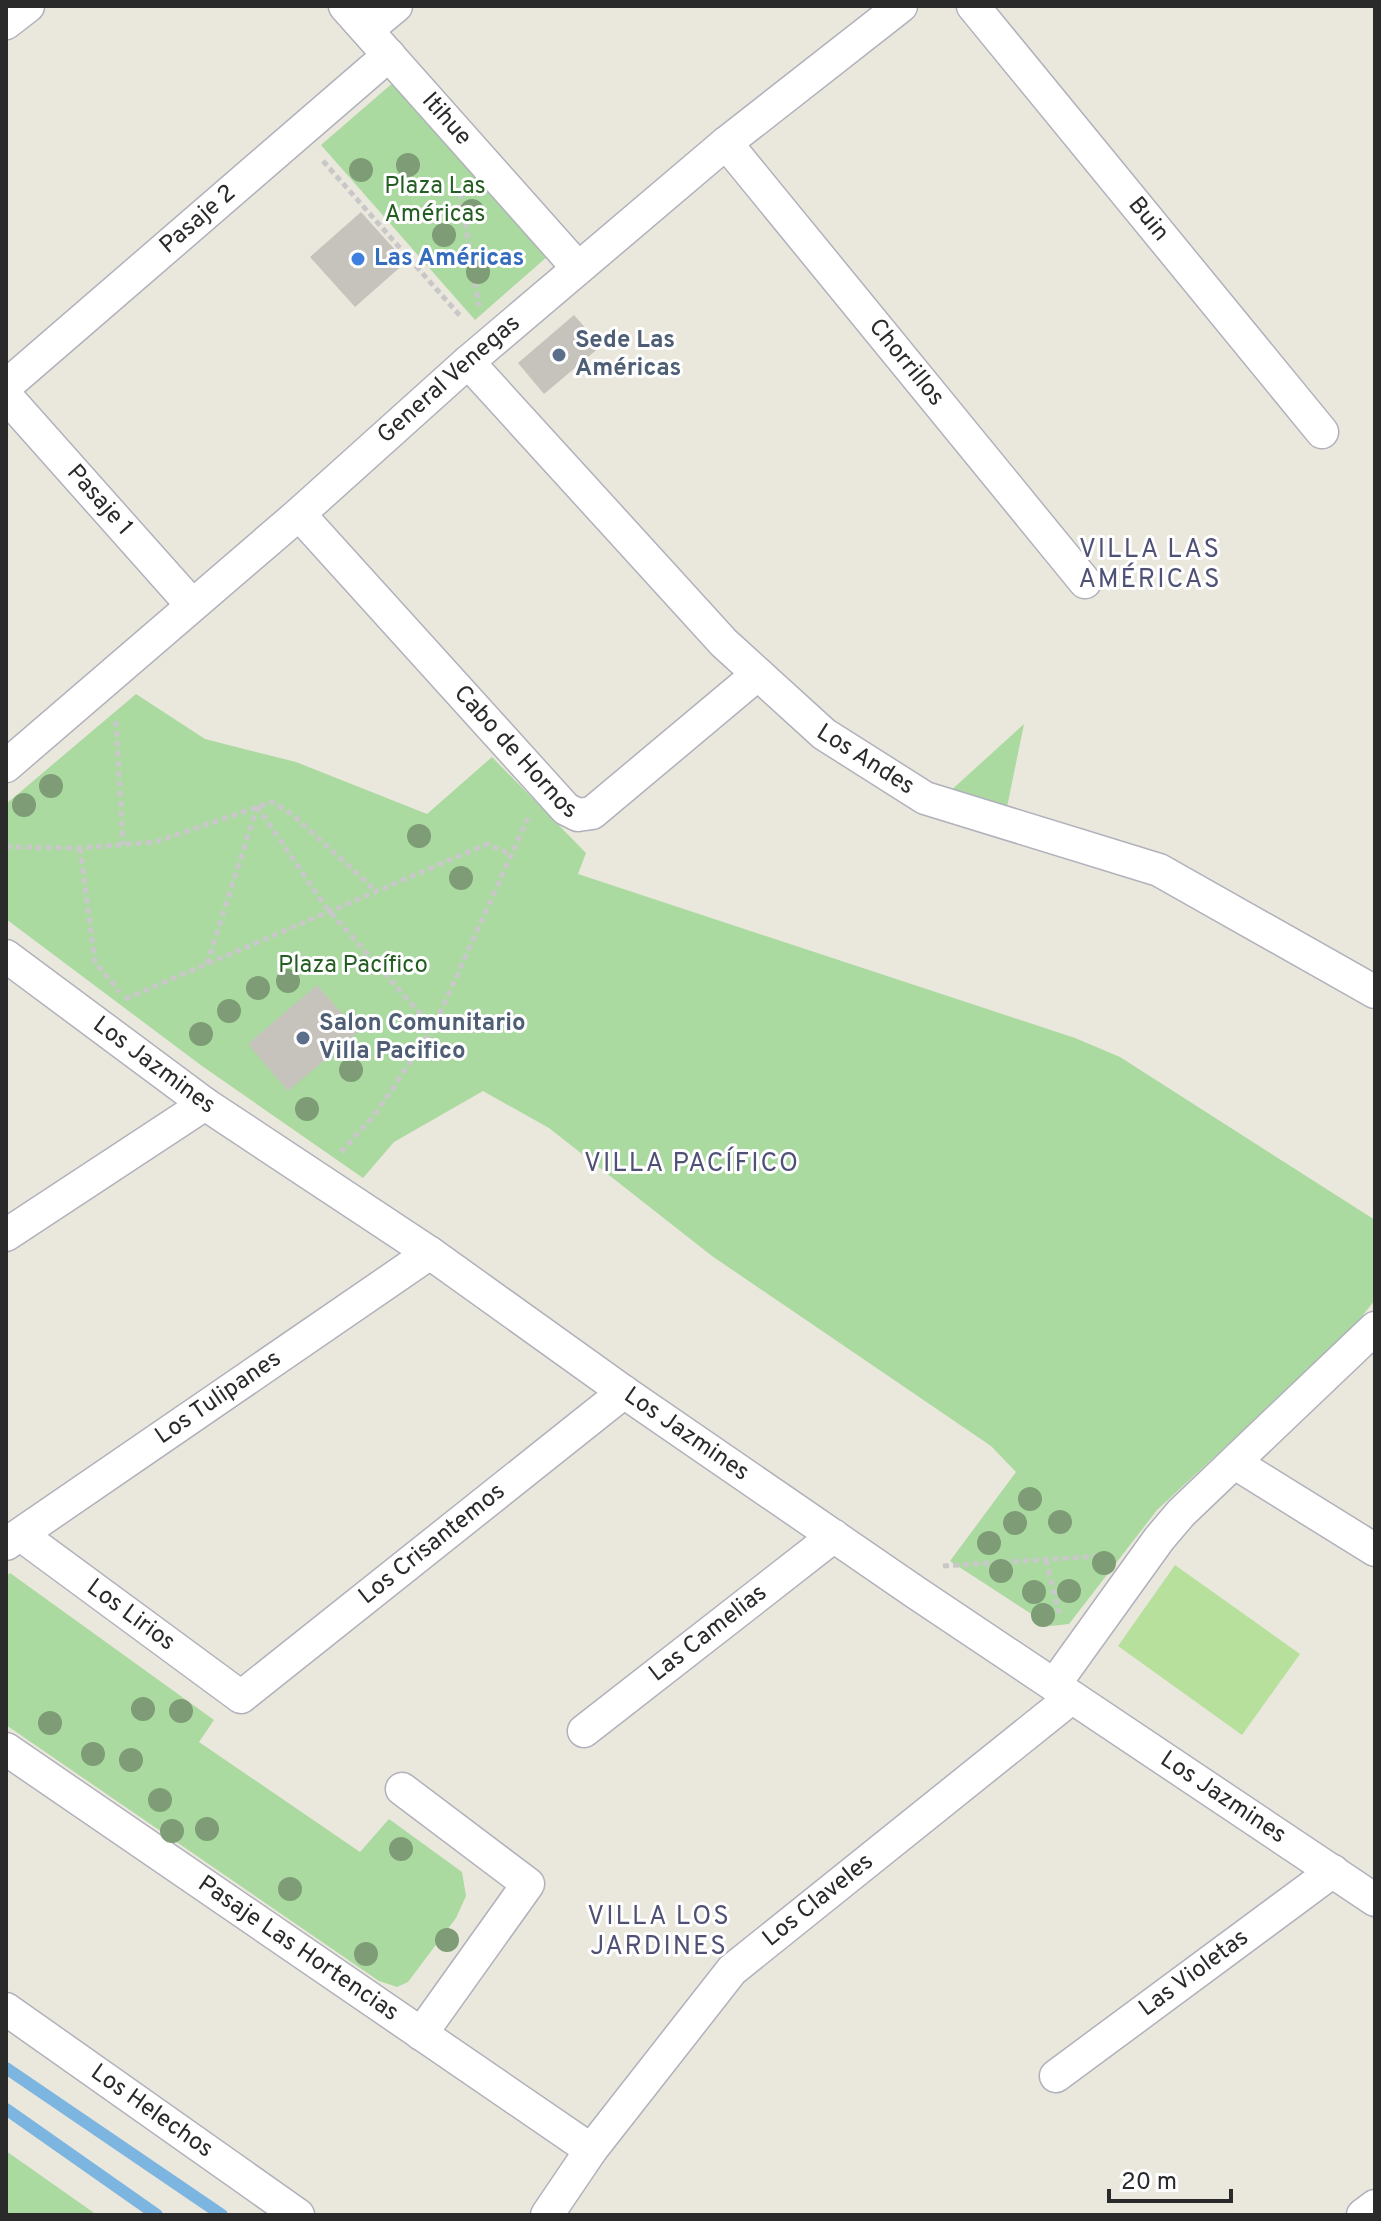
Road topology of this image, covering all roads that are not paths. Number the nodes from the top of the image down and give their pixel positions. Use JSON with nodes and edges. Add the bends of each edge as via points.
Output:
{"nodes":[{"id":1,"x":28,"y":6,"type":"edge"},
{"id":2,"x":345,"y":6,"type":"edge"},
{"id":3,"x":396,"y":6,"type":"edge"},
{"id":4,"x":901,"y":6,"type":"edge"},
{"id":5,"x":973,"y":6,"type":"edge"},
{"id":6,"x":6,"y":23,"type":"edge"},
{"id":7,"x":367,"y":30,"type":"junction"},
{"id":8,"x":389,"y":55,"type":"junction"},
{"id":9,"x":726,"y":143,"type":"junction"},
{"id":10,"x":578,"y":268,"type":"junction"},
{"id":11,"x":477,"y":354,"type":"junction"},
{"id":12,"x":6,"y":386,"type":"edge"},
{"id":13,"x":6,"y":396,"type":"edge"},
{"id":14,"x":1322,"y":432,"type":"dead end"},
{"id":15,"x":299,"y":514,"type":"junction"},
{"id":16,"x":1085,"y":582,"type":"dead end"},
{"id":17,"x":192,"y":605,"type":"junction"},
{"id":18,"x":758,"y":674,"type":"junction"},
{"id":19,"x":6,"y":766,"type":"edge"},
{"id":20,"x":6,"y":956,"type":"edge"},
{"id":21,"x":1375,"y":992,"type":"edge"},
{"id":22,"x":205,"y":1104,"type":"junction"},
{"id":23,"x":6,"y":1235,"type":"edge"},
{"id":24,"x":430,"y":1253,"type":"junction"},
{"id":25,"x":1375,"y":1328,"type":"edge"},
{"id":26,"x":624,"y":1392,"type":"junction"},
{"id":27,"x":1235,"y":1463,"type":"junction"},
{"id":28,"x":834,"y":1536,"type":"junction"},
{"id":29,"x":13,"y":1539,"type":"edge"},
{"id":30,"x":1375,"y":1550,"type":"edge"},
{"id":31,"x":1062,"y":1692,"type":"junction"},
{"id":32,"x":241,"y":1697,"type":"joint"},
{"id":33,"x":584,"y":1731,"type":"dead end"},
{"id":34,"x":6,"y":1749,"type":"edge"},
{"id":35,"x":402,"y":1789,"type":"dead end"},
{"id":36,"x":1333,"y":1871,"type":"junction"},
{"id":37,"x":1375,"y":1900,"type":"edge"},
{"id":38,"x":6,"y":2009,"type":"edge"},
{"id":39,"x":421,"y":2034,"type":"junction"},
{"id":40,"x":1056,"y":2076,"type":"dead end"},
{"id":41,"x":591,"y":2150,"type":"junction"},
{"id":42,"x":1375,"y":2206,"type":"edge"},
{"id":43,"x":298,"y":2215,"type":"edge"},
{"id":44,"x":547,"y":2215,"type":"edge"},
{"id":45,"x":1363,"y":2215,"type":"edge"}],
"edges":[{"from":1,"to":6,"type":"street"},
{"from":2,"to":7,"type":"street","name":"Itihue"},
{"from":3,"to":7,"type":"street"},
{"from":4,"to":9,"type":"street","name":"General Venegas"},
{"from":5,"to":14,"type":"street","name":"Buin"},
{"from":7,"to":8,"type":"street","name":"Itihue"},
{"from":8,"to":10,"type":"street","name":"Itihue"},
{"from":8,"to":12,"type":"street","name":"Pasaje 2"},
{"from":9,"to":10,"type":"street","name":"General Venegas"},
{"from":9,"to":16,"type":"street","name":"Chorrillos"},
{"from":10,"to":11,"type":"street","name":"General Venegas"},
{"from":11,"to":15,"type":"street","name":"General Venegas"},
{"from":11,"to":18,"type":"street","name":"Los Andes","via":[[724,643]]},
{"from":13,"to":17,"type":"street","name":"Pasaje 1"},
{"from":15,"to":17,"type":"street","name":"General Venegas"},
{"from":15,"to":18,"type":"street","name":"Cabo de Hornos","via":[[566,809],[578,815],[592,813]]},
{"from":17,"to":19,"type":"street","name":"General Venegas"},
{"from":18,"to":21,"type":"street","name":"Los Andes","via":[[824,734],[925,798],[1159,870]]},
{"from":20,"to":22,"type":"street","name":"Los Jazmines"},
{"from":22,"to":23,"type":"street"},
{"from":22,"to":24,"type":"street","name":"Los Jazmines"},
{"from":24,"to":26,"type":"street","name":"Los Jazmines"},
{"from":24,"to":29,"type":"street","name":"Los Tulipanes"},
{"from":25,"to":27,"type":"street","name":"Los Claveles"},
{"from":26,"to":28,"type":"street","name":"Los Jazmines"},
{"from":26,"to":32,"type":"street","name":"Los Crisantemos"},
{"from":27,"to":30,"type":"street"},
{"from":27,"to":31,"type":"street","name":"Los Claveles","via":[[1181,1513],[1136,1570],[1083,1644]]},
{"from":28,"to":31,"type":"street","name":"Los Jazmines"},
{"from":28,"to":33,"type":"street","name":"Las Camelias"},
{"from":29,"to":32,"type":"street","name":"Los Lirios"},
{"from":31,"to":36,"type":"street","name":"Los Jazmines"},
{"from":31,"to":41,"type":"street","name":"Los Claveles","via":[[732,1970]]},
{"from":34,"to":39,"type":"street","name":"Pasaje Las Hortencias"},
{"from":35,"to":39,"type":"street","via":[[528,1884]]},
{"from":36,"to":37,"type":"street","name":"Los Jazmines"},
{"from":36,"to":40,"type":"street","name":"Las Violetas"},
{"from":38,"to":43,"type":"street","name":"Los Helechos"},
{"from":39,"to":41,"type":"street","name":"Pasaje Las Hortencias"},
{"from":41,"to":44,"type":"street","name":"Los Claveles"},
{"from":42,"to":45,"type":"street"}]}
